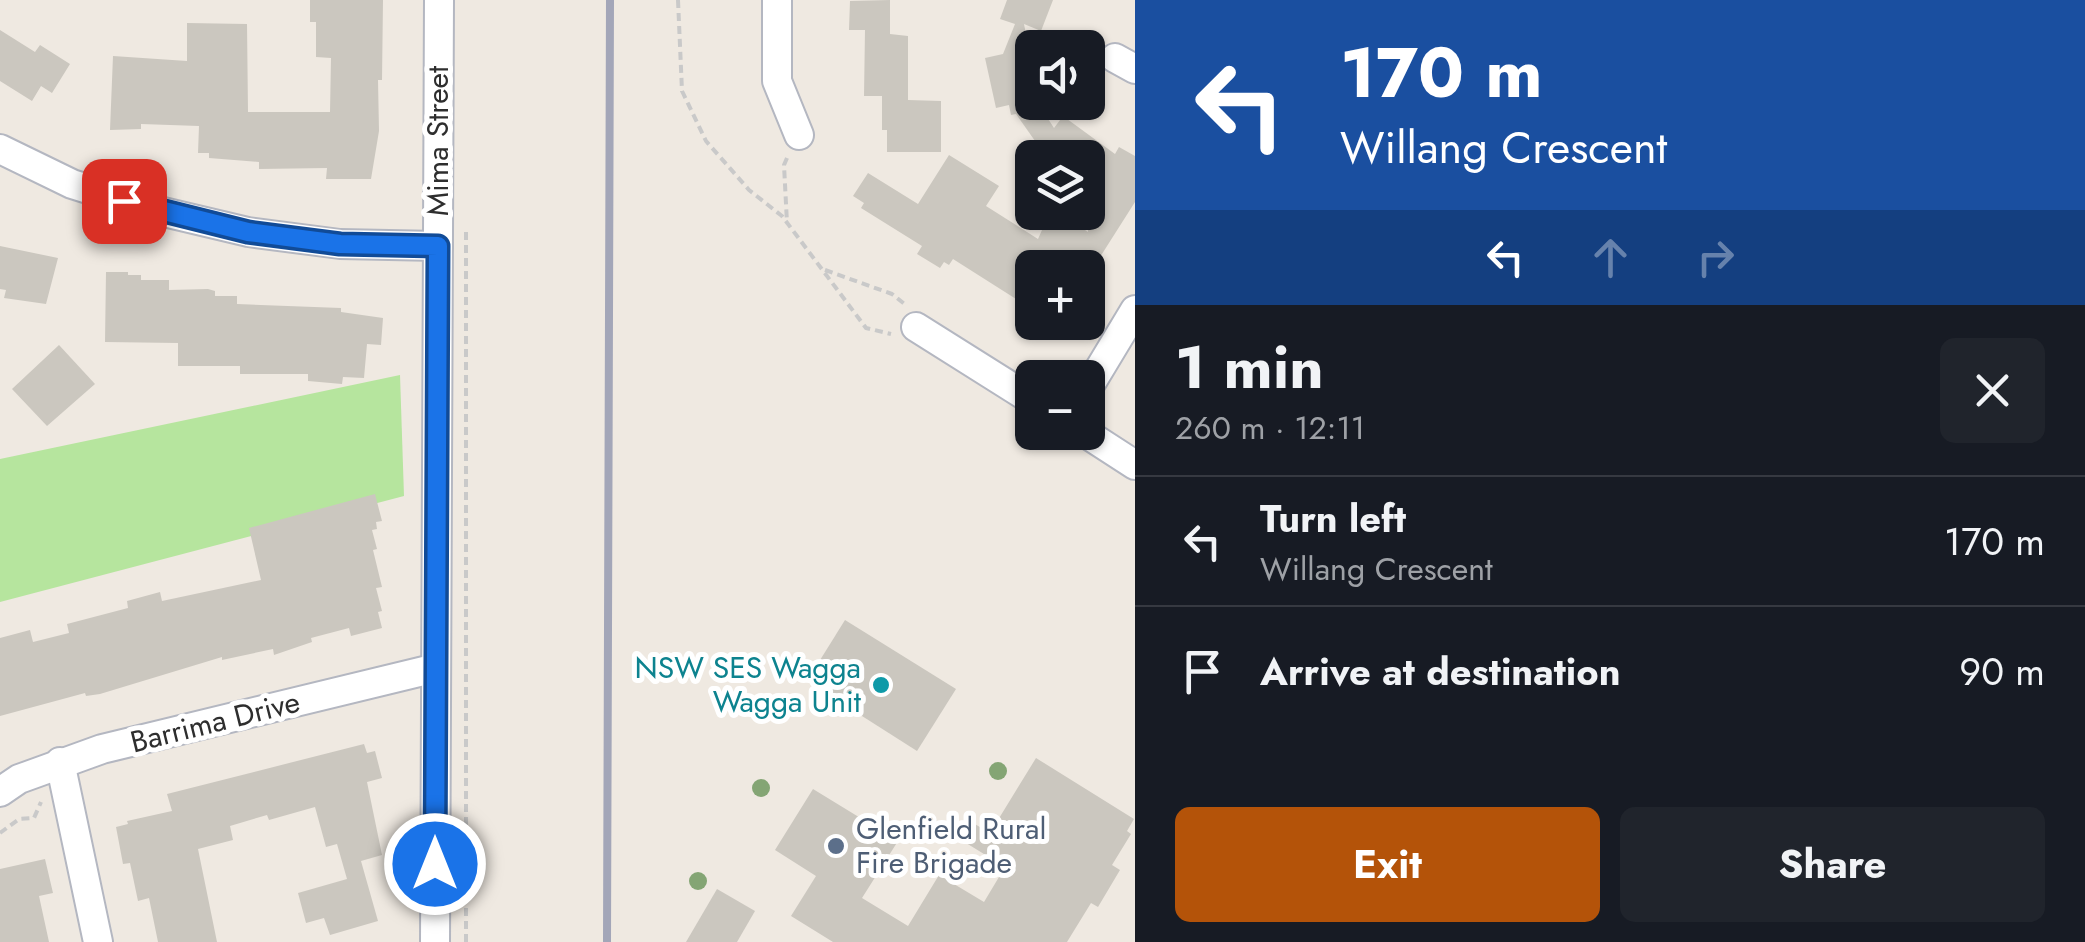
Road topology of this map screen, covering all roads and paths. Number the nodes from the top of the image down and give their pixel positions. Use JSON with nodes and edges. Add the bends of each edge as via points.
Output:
{"nodes":[{"id":1,"x":439,"y":0,"type":"edge"},
{"id":2,"x":678,"y":0,"type":"edge"},
{"id":3,"x":778,"y":0,"type":"edge"},
{"id":4,"x":798,"y":135,"type":"joint"},
{"id":5,"x":0,"y":150,"type":"edge"},
{"id":6,"x":788,"y":223,"type":"junction"},
{"id":7,"x":466,"y":230,"type":"dead end"},
{"id":8,"x":438,"y":246,"type":"junction"},
{"id":9,"x":825,"y":270,"type":"junction"},
{"id":10,"x":1135,"y":310,"type":"edge"},
{"id":11,"x":916,"y":327,"type":"junction"},
{"id":12,"x":1105,"y":360,"type":"edge"},
{"id":13,"x":1015,"y":389,"type":"edge"},
{"id":14,"x":1105,"y":446,"type":"edge"},
{"id":15,"x":1135,"y":465,"type":"edge"},
{"id":16,"x":436,"y":668,"type":"junction"},
{"id":17,"x":60,"y":762,"type":"junction"},
{"id":18,"x":0,"y":792,"type":"edge"},
{"id":19,"x":98,"y":942,"type":"edge"},
{"id":20,"x":434,"y":942,"type":"edge"},
{"id":21,"x":466,"y":942,"type":"edge"}],
"edges":[{"from":1,"to":8,"type":"street","name":"Mima Street"},
{"from":2,"to":6,"type":"path","via":[[682,91],[706,141]]},
{"from":3,"to":4,"type":"street","via":[[777,81]]},
{"from":4,"to":6,"type":"path","via":[[784,165]]},
{"from":5,"to":8,"type":"street","via":[[72,184],[248,232],[340,244]]},
{"from":6,"to":9,"type":"path"},
{"from":7,"to":21,"type":"path"},
{"from":8,"to":16,"type":"street","name":"Mima Street"},
{"from":9,"to":11,"type":"path","via":[[892,294],[913,311]]},
{"from":9,"to":11,"type":"path","via":[[866,328],[888,334]]},
{"from":10,"to":12,"type":"street"},
{"from":11,"to":13,"type":"street"},
{"from":14,"to":15,"type":"street"},
{"from":16,"to":17,"type":"street","name":"Barrima Drive"},
{"from":16,"to":20,"type":"street","name":"Mima Street"},
{"from":17,"to":18,"type":"street","name":"Barrima Drive"},
{"from":17,"to":19,"type":"street"}]}
